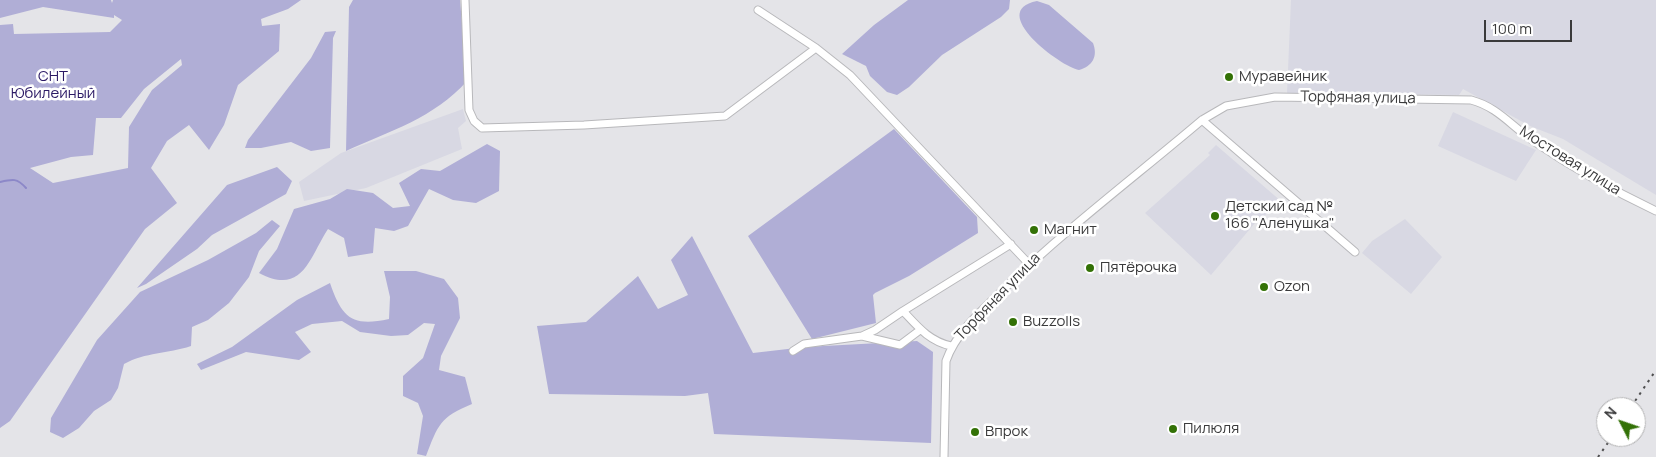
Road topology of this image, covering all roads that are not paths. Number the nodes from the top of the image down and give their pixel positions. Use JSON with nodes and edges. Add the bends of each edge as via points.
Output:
{"nodes":[{"id":1,"x":465,"y":0,"type":"edge"},
{"id":2,"x":758,"y":10,"type":"dead end"},
{"id":3,"x":816,"y":48,"type":"junction"},
{"id":4,"x":1459,"y":99,"type":"joint"},
{"id":5,"x":1202,"y":120,"type":"junction"},
{"id":6,"x":1656,"y":211,"type":"edge"},
{"id":7,"x":1011,"y":244,"type":"junction"},
{"id":8,"x":1355,"y":252,"type":"dead end"},
{"id":9,"x":1029,"y":264,"type":"junction"},
{"id":10,"x":904,"y":311,"type":"junction"},
{"id":11,"x":920,"y":330,"type":"junction"},
{"id":12,"x":862,"y":336,"type":"junction"},
{"id":13,"x":951,"y":346,"type":"junction"},
{"id":14,"x":793,"y":351,"type":"dead end"},
{"id":15,"x":944,"y":457,"type":"edge"}],
"edges":[{"from":1,"to":3,"type":"street","via":[[469,110],[474,122],[482,128],[725,116]]},
{"from":2,"to":3,"type":"street"},
{"from":3,"to":7,"type":"street","via":[[862,87]]},
{"from":4,"to":5,"type":"street","name":"Торфяная улица","via":[[1276,97],[1226,106]]},
{"from":4,"to":6,"type":"street","name":"Мостовая улица","via":[[1482,103],[1495,110],[1538,144]]},
{"from":5,"to":8,"type":"street"},
{"from":5,"to":9,"type":"street","name":"Торфяная улица"},
{"from":7,"to":9,"type":"street"},
{"from":7,"to":10,"type":"street"},
{"from":9,"to":13,"type":"street","name":"Торфяная улица","via":[[984,307]]},
{"from":10,"to":11,"type":"street"},
{"from":10,"to":12,"type":"street"},
{"from":11,"to":12,"type":"street","via":[[900,345]]},
{"from":11,"to":13,"type":"street","via":[[937,342]]},
{"from":12,"to":14,"type":"street","via":[[804,344]]},
{"from":13,"to":15,"type":"street","name":"Торфяная улица","via":[[946,361]]}]}
